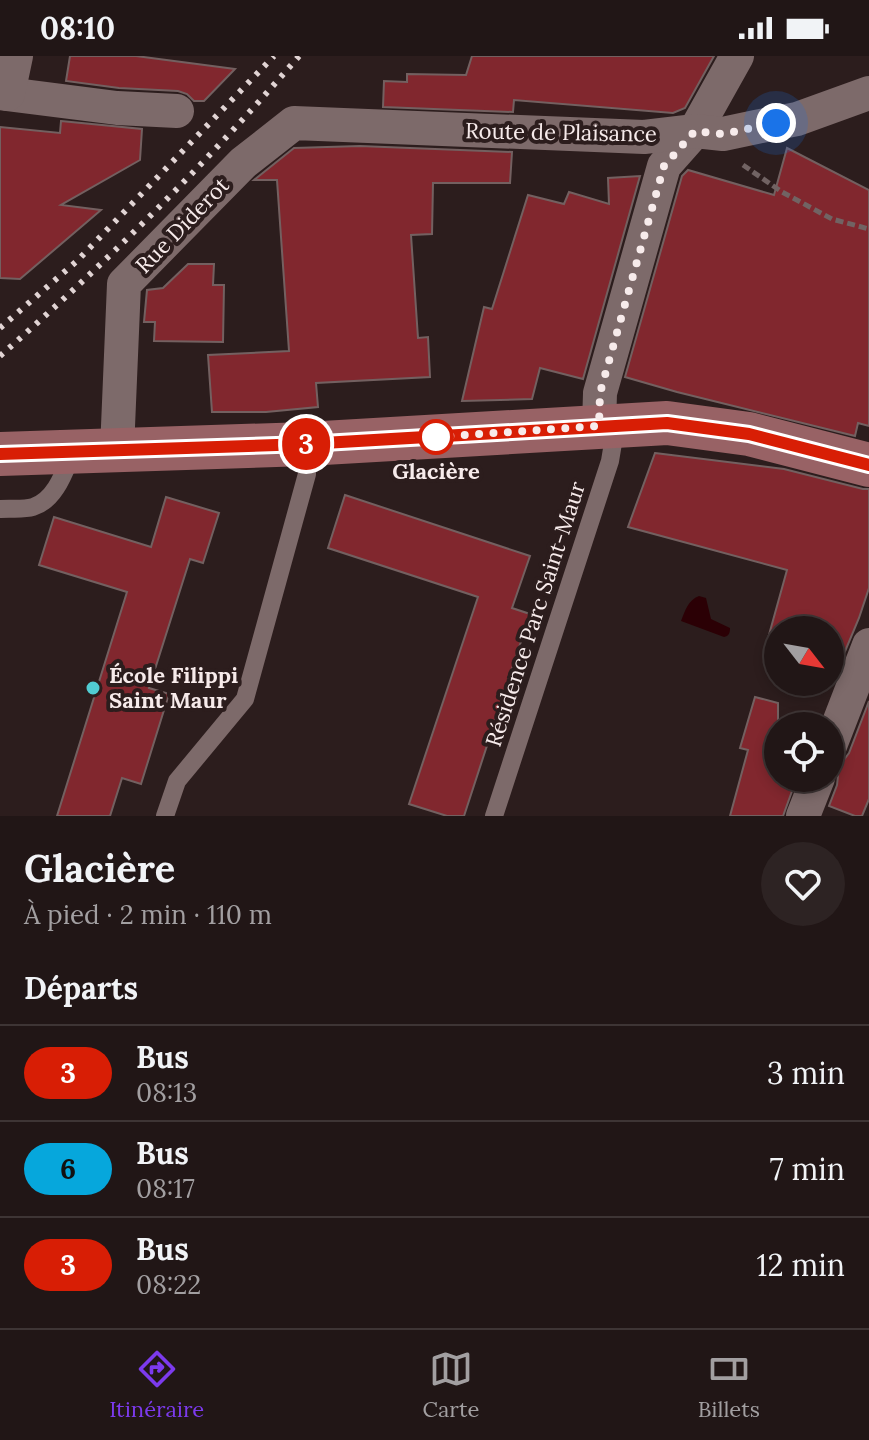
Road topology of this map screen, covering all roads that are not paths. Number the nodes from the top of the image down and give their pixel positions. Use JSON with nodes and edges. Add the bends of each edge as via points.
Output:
{"nodes":[{"id":1,"x":16,"y":56,"type":"edge"},
{"id":2,"x":737,"y":56,"type":"edge"},
{"id":3,"x":869,"y":93,"type":"edge"},
{"id":4,"x":4,"y":94,"type":"edge"},
{"id":5,"x":177,"y":111,"type":"dead end"},
{"id":6,"x":294,"y":123,"type":"joint"},
{"id":7,"x":695,"y":131,"type":"junction"},
{"id":8,"x":607,"y":425,"type":"junction"},
{"id":9,"x":306,"y":444,"type":"junction"},
{"id":10,"x":117,"y":450,"type":"junction"},
{"id":11,"x":73,"y":451,"type":"junction"},
{"id":12,"x":0,"y":454,"type":"edge"},
{"id":13,"x":869,"y":465,"type":"edge"},
{"id":14,"x":0,"y":509,"type":"edge"},
{"id":15,"x":869,"y":645,"type":"edge"},
{"id":16,"x":843,"y":712,"type":"edge"},
{"id":17,"x":812,"y":792,"type":"edge"},
{"id":18,"x":165,"y":816,"type":"edge"},
{"id":19,"x":494,"y":816,"type":"edge"},
{"id":20,"x":803,"y":816,"type":"edge"}],
"edges":[{"from":1,"to":4,"type":"street"},
{"from":2,"to":7,"type":"street"},
{"from":3,"to":7,"type":"street","name":"Route de Plaisance","via":[[797,119],[723,134]]},
{"from":4,"to":5,"type":"street"},
{"from":6,"to":7,"type":"street","name":"Route de Plaisance","via":[[644,137]]},
{"from":6,"to":10,"type":"street","name":"Rue Diderot","via":[[243,163],[124,284]]},
{"from":7,"to":8,"type":"street","via":[[664,166],[600,393]]},
{"from":8,"to":9,"type":"main road"},
{"from":8,"to":13,"type":"main road","via":[[667,423],[749,434]]},
{"from":8,"to":19,"type":"lane","name":"Résidence Parc Saint-Maur","via":[[610,461]]},
{"from":9,"to":10,"type":"main road"},
{"from":9,"to":18,"type":"lane","via":[[307,474],[245,699],[177,781]]},
{"from":10,"to":11,"type":"main road"},
{"from":11,"to":12,"type":"main road"},
{"from":11,"to":14,"type":"lane","via":[[55,490],[43,502]]},
{"from":15,"to":16,"type":"street"},
{"from":17,"to":20,"type":"street"}]}
